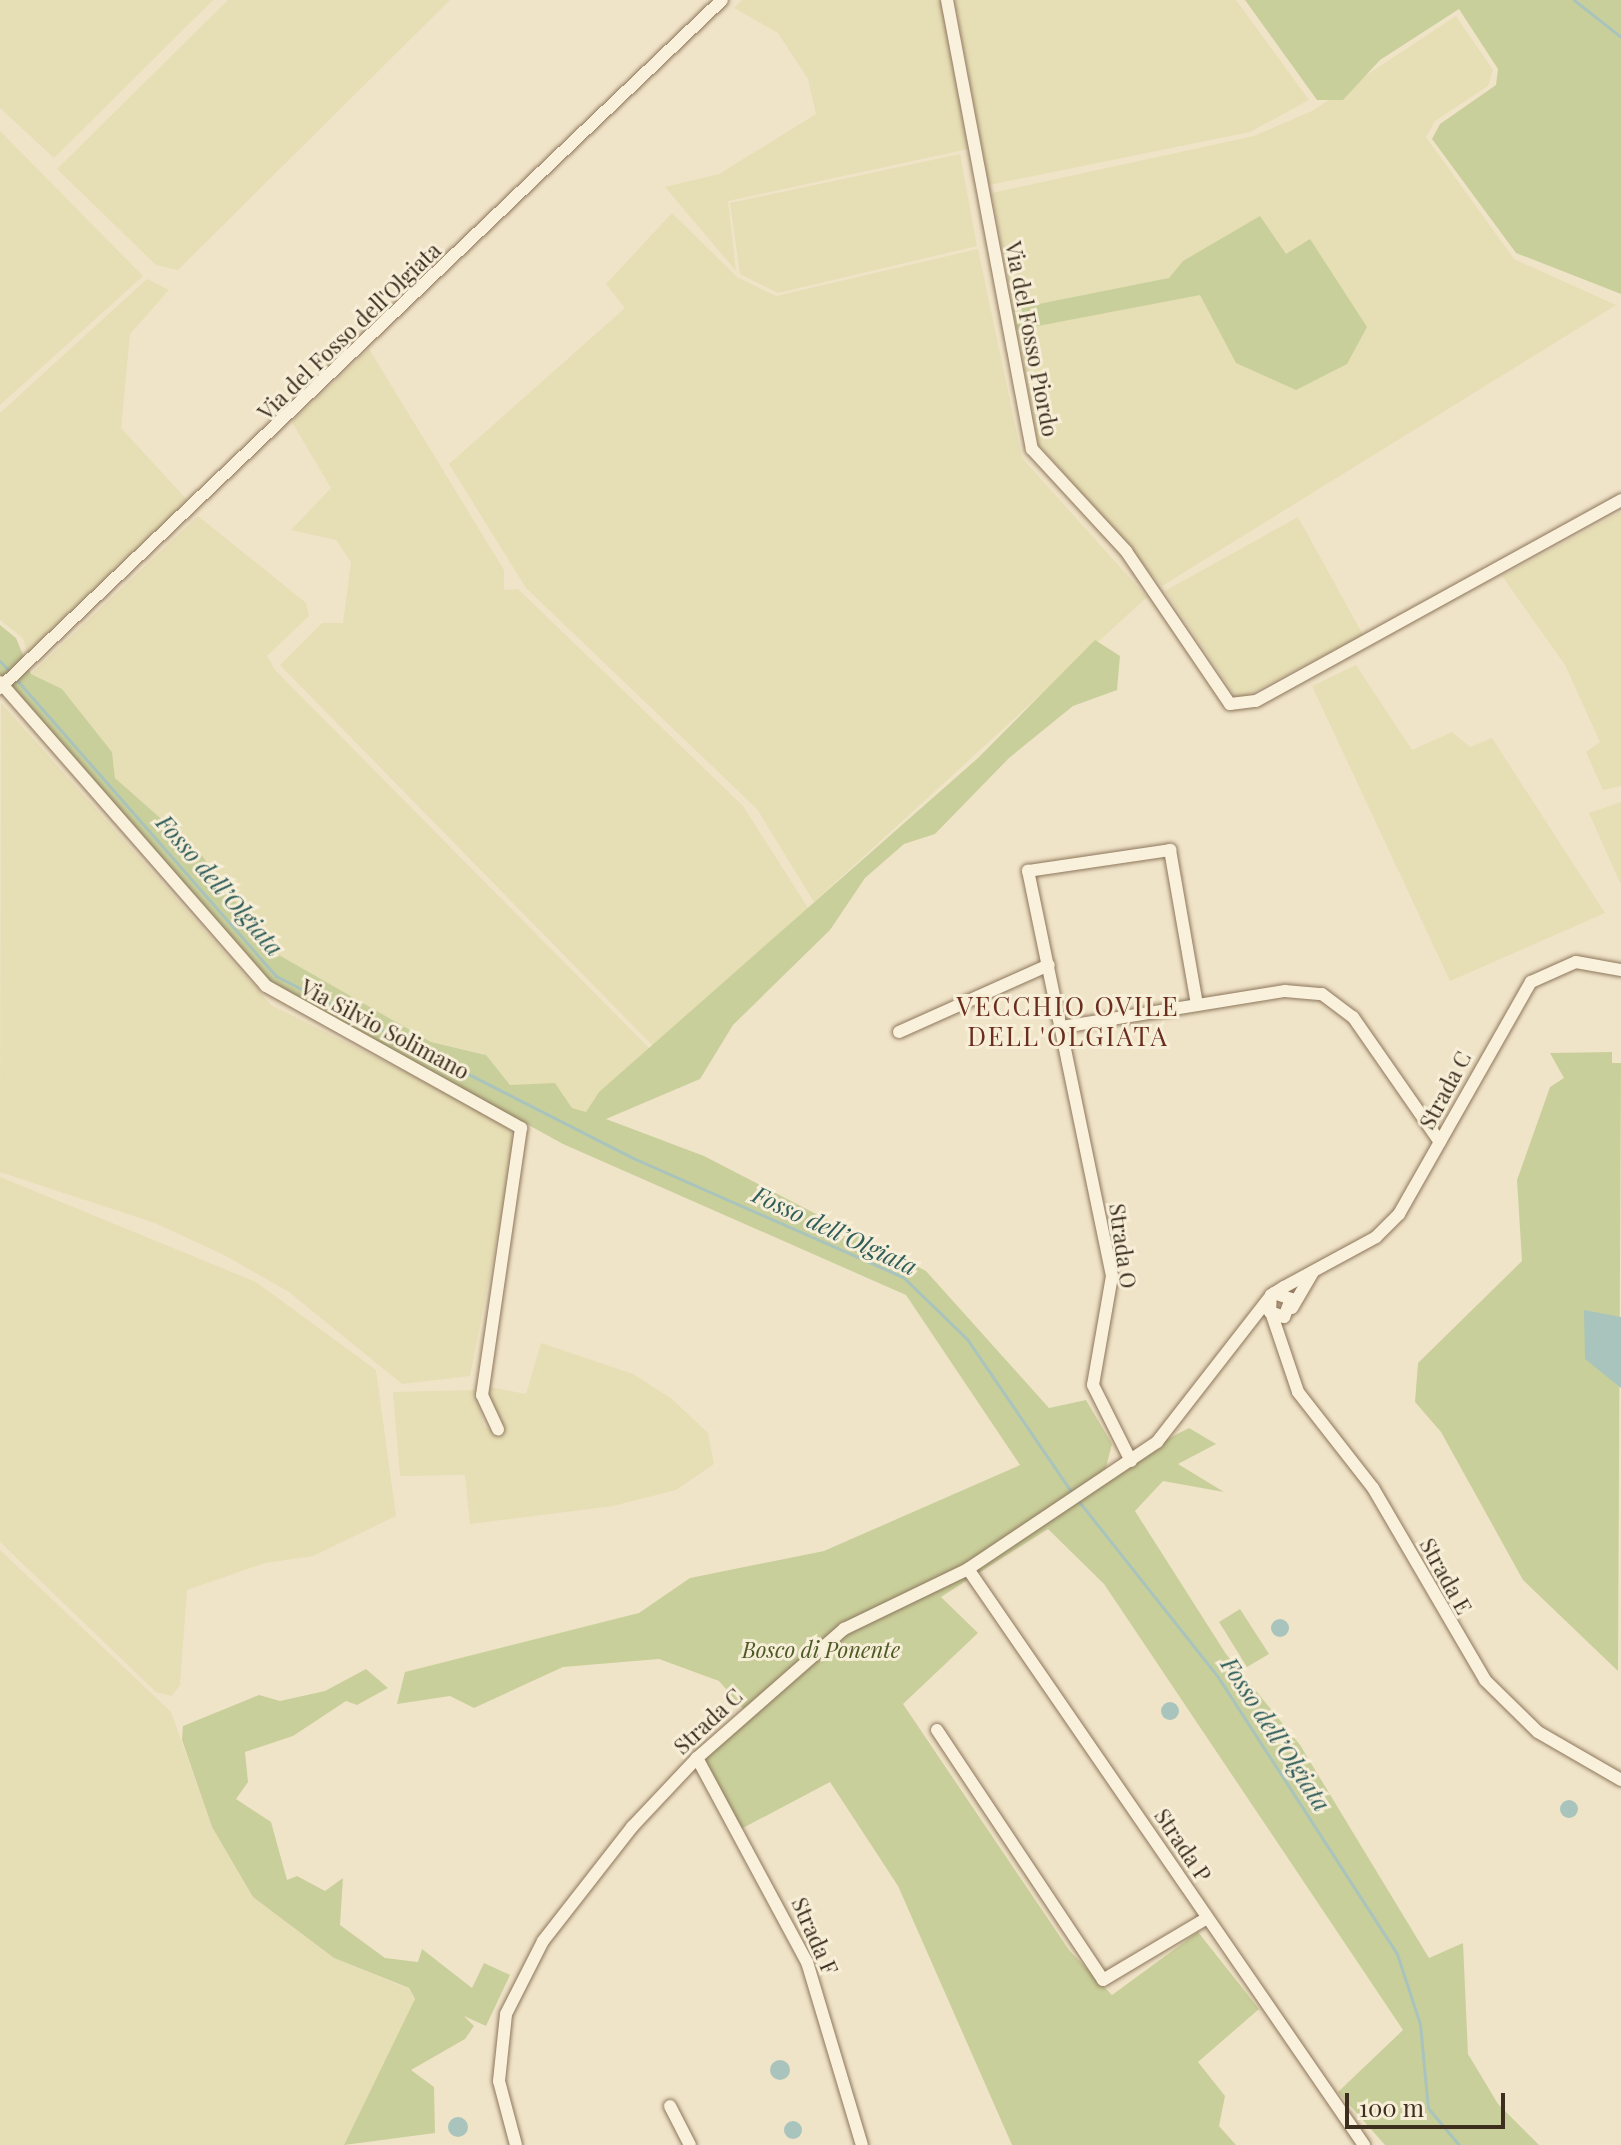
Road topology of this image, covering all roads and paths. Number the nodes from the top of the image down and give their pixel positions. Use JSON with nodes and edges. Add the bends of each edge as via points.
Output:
{"nodes":[{"id":1,"x":722,"y":0,"type":"edge"},
{"id":2,"x":947,"y":0,"type":"edge"},
{"id":3,"x":1621,"y":500,"type":"edge"},
{"id":4,"x":6,"y":681,"type":"edge"},
{"id":5,"x":1049,"y":965,"type":"junction"},
{"id":6,"x":1621,"y":970,"type":"edge"},
{"id":7,"x":1197,"y":1005,"type":"junction"},
{"id":8,"x":1062,"y":1027,"type":"junction"},
{"id":9,"x":899,"y":1032,"type":"dead end"},
{"id":10,"x":1440,"y":1142,"type":"junction"},
{"id":11,"x":1315,"y":1270,"type":"junction"},
{"id":12,"x":1272,"y":1296,"type":"junction"},
{"id":13,"x":1291,"y":1309,"type":"junction"},
{"id":14,"x":1271,"y":1314,"type":"junction"},
{"id":15,"x":1249,"y":1319,"type":"junction"},
{"id":16,"x":1283,"y":1350,"type":"junction"},
{"id":17,"x":498,"y":1430,"type":"dead end"},
{"id":18,"x":1131,"y":1461,"type":"junction"},
{"id":19,"x":968,"y":1569,"type":"junction"},
{"id":20,"x":937,"y":1730,"type":"dead end"},
{"id":21,"x":697,"y":1758,"type":"junction"},
{"id":22,"x":1621,"y":1780,"type":"edge"},
{"id":23,"x":1207,"y":1918,"type":"junction"},
{"id":24,"x":670,"y":2106,"type":"dead end"},
{"id":25,"x":516,"y":2145,"type":"edge"},
{"id":26,"x":690,"y":2145,"type":"edge"},
{"id":27,"x":862,"y":2145,"type":"edge"},
{"id":28,"x":1364,"y":2145,"type":"edge"}],
"edges":[{"from":1,"to":4,"type":"street","name":"Via del Fosso dell'Olgiata"},
{"from":2,"to":3,"type":"street","name":"Via del Fosso Piordo","via":[[1032,449],[1126,551],[1230,704],[1256,701]]},
{"from":4,"to":17,"type":"street","name":"Via Silvio Solimano","via":[[266,986],[521,1128],[482,1395]]},
{"from":5,"to":7,"type":"street","name":"Strada O","via":[[1028,871],[1170,850]]},
{"from":5,"to":8,"type":"street","name":"Strada O"},
{"from":5,"to":9,"type":"street"},
{"from":6,"to":10,"type":"street","name":"Strada C","via":[[1576,962],[1531,982]]},
{"from":7,"to":8,"type":"street"},
{"from":7,"to":10,"type":"street","via":[[1285,991],[1330,997],[1371,1040]]},
{"from":8,"to":18,"type":"street","name":"Strada O","via":[[1112,1281],[1091,1377]]},
{"from":10,"to":11,"type":"street","name":"Strada C","via":[[1393,1222]]},
{"from":11,"to":12,"type":"street","name":"Strada C"},
{"from":11,"to":13,"type":"street","name":"Strada C"},
{"from":12,"to":13,"type":"street","via":[[1289,1296]]},
{"from":12,"to":14,"type":"street","name":"Strada E"},
{"from":12,"to":15,"type":"street","name":"Strada C"},
{"from":13,"to":14,"type":"street"},
{"from":13,"to":16,"type":"street"},
{"from":14,"to":15,"type":"street"},
{"from":14,"to":16,"type":"street","name":"Strada E"},
{"from":15,"to":18,"type":"street","name":"Strada C","via":[[1173,1424]]},
{"from":16,"to":22,"type":"street","name":"Strada E","via":[[1307,1408],[1373,1488],[1485,1680],[1538,1732]]},
{"from":18,"to":19,"type":"street","name":"Strada C"},
{"from":19,"to":21,"type":"street","name":"Strada C","via":[[855,1621]]},
{"from":19,"to":23,"type":"street","name":"Strada P"},
{"from":20,"to":23,"type":"street","via":[[1103,1980]]},
{"from":21,"to":25,"type":"street","name":"Strada C","via":[[583,1887],[512,2000],[497,2061]]},
{"from":21,"to":27,"type":"street","name":"Strada F","via":[[803,1952]]},
{"from":23,"to":28,"type":"street","name":"Strada P"},
{"from":24,"to":26,"type":"street"}]}
